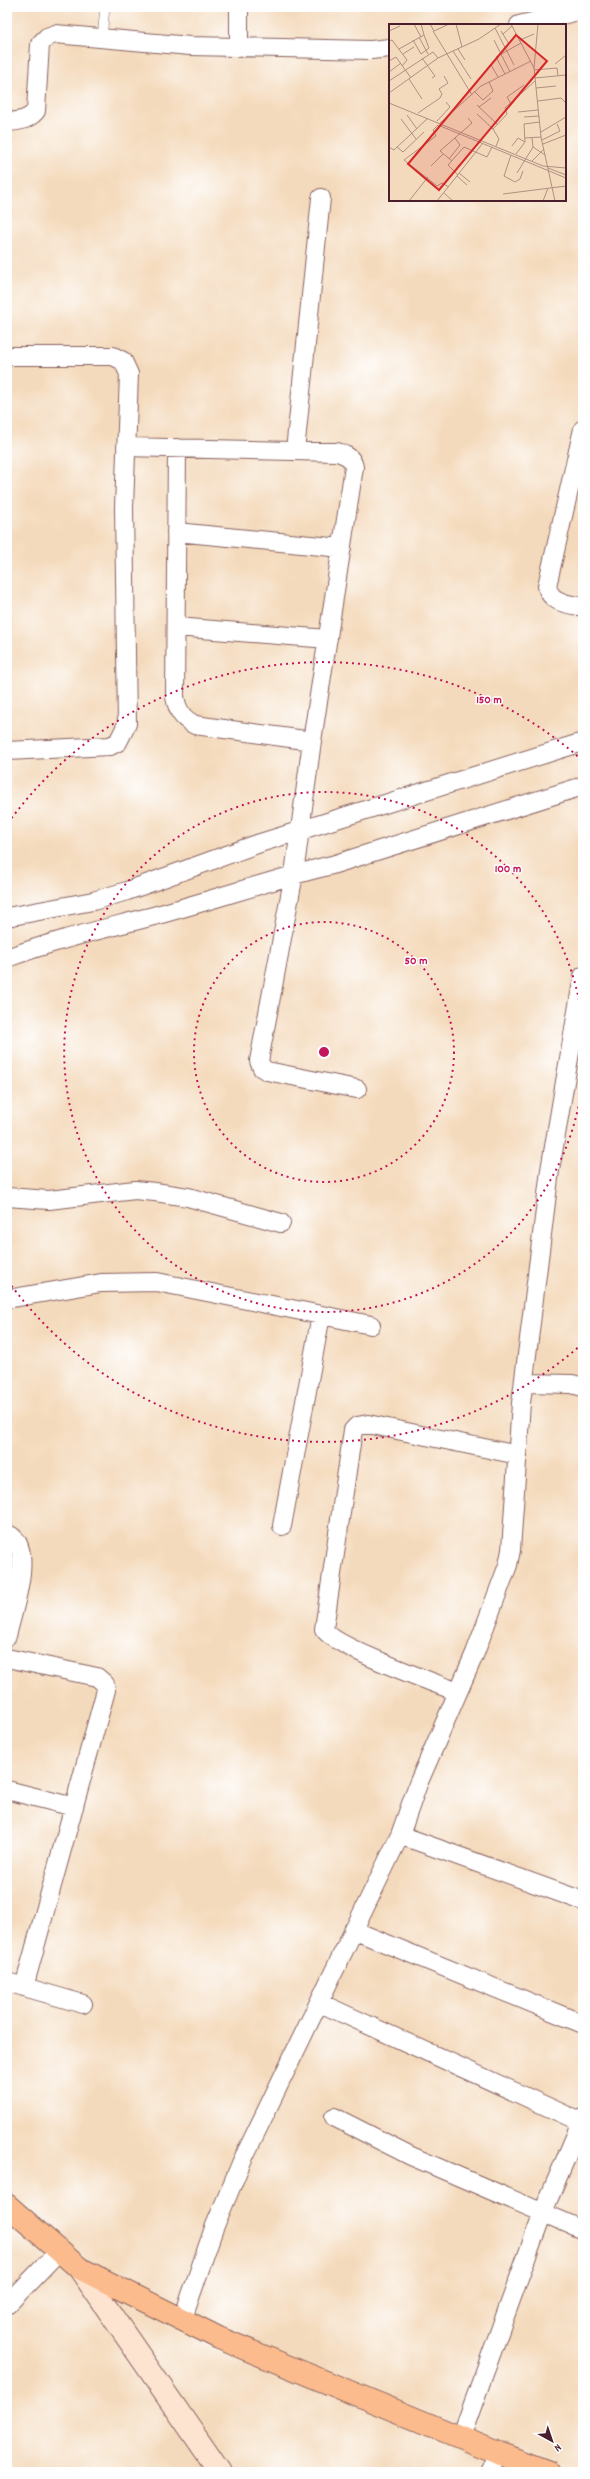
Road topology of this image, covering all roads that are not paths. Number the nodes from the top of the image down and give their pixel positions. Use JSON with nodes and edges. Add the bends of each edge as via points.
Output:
{"nodes":[{"id":1,"x":105,"y":7,"type":"edge"},
{"id":2,"x":239,"y":7,"type":"edge"},
{"id":3,"x":583,"y":10,"type":"edge"},
{"id":4,"x":523,"y":24,"type":"edge"},
{"id":5,"x":102,"y":38,"type":"junction"},
{"id":6,"x":239,"y":48,"type":"junction"},
{"id":7,"x":389,"y":48,"type":"edge"},
{"id":8,"x":7,"y":122,"type":"edge"},
{"id":9,"x":321,"y":198,"type":"dead end"},
{"id":10,"x":7,"y":356,"type":"edge"},
{"id":11,"x":583,"y":429,"type":"edge"},
{"id":12,"x":126,"y":447,"type":"junction"},
{"id":13,"x":177,"y":448,"type":"junction"},
{"id":14,"x":295,"y":452,"type":"junction"},
{"id":15,"x":176,"y":532,"type":"junction"},
{"id":16,"x":342,"y":548,"type":"junction"},
{"id":17,"x":583,"y":608,"type":"edge"},
{"id":18,"x":176,"y":627,"type":"junction"},
{"id":19,"x":328,"y":639,"type":"junction"},
{"id":20,"x":312,"y":741,"type":"junction"},
{"id":21,"x":583,"y":742,"type":"edge"},
{"id":22,"x":7,"y":751,"type":"edge"},
{"id":23,"x":583,"y":786,"type":"edge"},
{"id":24,"x":297,"y":852,"type":"junction"},
{"id":25,"x":7,"y":917,"type":"edge"},
{"id":26,"x":7,"y":958,"type":"edge"},
{"id":27,"x":583,"y":976,"type":"edge"},
{"id":28,"x":357,"y":1088,"type":"dead end"},
{"id":29,"x":7,"y":1197,"type":"edge"},
{"id":30,"x":281,"y":1223,"type":"dead end"},
{"id":31,"x":7,"y":1299,"type":"edge"},
{"id":32,"x":321,"y":1315,"type":"junction"},
{"id":33,"x":371,"y":1325,"type":"dead end"},
{"id":34,"x":524,"y":1383,"type":"junction"},
{"id":35,"x":583,"y":1387,"type":"edge"},
{"id":36,"x":518,"y":1455,"type":"junction"},
{"id":37,"x":282,"y":1526,"type":"dead end"},
{"id":38,"x":7,"y":1534,"type":"edge"},
{"id":39,"x":7,"y":1636,"type":"edge"},
{"id":40,"x":7,"y":1658,"type":"edge"},
{"id":41,"x":458,"y":1692,"type":"junction"},
{"id":42,"x":7,"y":1790,"type":"edge"},
{"id":43,"x":74,"y":1807,"type":"junction"},
{"id":44,"x":400,"y":1835,"type":"junction"},
{"id":45,"x":583,"y":1900,"type":"edge"},
{"id":46,"x":353,"y":1930,"type":"junction"},
{"id":47,"x":7,"y":1982,"type":"edge"},
{"id":48,"x":24,"y":1986,"type":"junction"},
{"id":49,"x":320,"y":2003,"type":"junction"},
{"id":50,"x":83,"y":2004,"type":"dead end"},
{"id":51,"x":583,"y":2024,"type":"edge"},
{"id":52,"x":334,"y":2117,"type":"dead end"},
{"id":53,"x":582,"y":2121,"type":"edge"},
{"id":54,"x":7,"y":2205,"type":"edge"},
{"id":55,"x":542,"y":2212,"type":"junction"},
{"id":56,"x":583,"y":2230,"type":"edge"},
{"id":57,"x":59,"y":2251,"type":"junction"},
{"id":58,"x":79,"y":2268,"type":"junction"},
{"id":59,"x":7,"y":2305,"type":"edge"},
{"id":60,"x":182,"y":2320,"type":"junction"},
{"id":61,"x":461,"y":2437,"type":"junction"},
{"id":62,"x":494,"y":2463,"type":"edge"},
{"id":63,"x":220,"y":2472,"type":"edge"},
{"id":64,"x":549,"y":2472,"type":"edge"}],
"edges":[{"from":1,"to":5,"type":"lane"},
{"from":2,"to":6,"type":"street"},
{"from":3,"to":4,"type":"street"},
{"from":5,"to":6,"type":"street"},
{"from":5,"to":8,"type":"street","via":[[65,33],[47,37],[40,44],[36,111],[23,121]]},
{"from":6,"to":7,"type":"street"},
{"from":9,"to":14,"type":"street"},
{"from":10,"to":12,"type":"street","via":[[112,356],[123,361],[129,374]]},
{"from":11,"to":17,"type":"street","via":[[547,586],[548,593],[556,601]]},
{"from":12,"to":13,"type":"street"},
{"from":12,"to":22,"type":"street","via":[[124,507],[128,724],[118,742],[110,746]]},
{"from":13,"to":14,"type":"street"},
{"from":13,"to":15,"type":"street"},
{"from":14,"to":16,"type":"street","via":[[337,452],[346,454],[353,461]]},
{"from":15,"to":16,"type":"street"},
{"from":15,"to":18,"type":"street"},
{"from":16,"to":19,"type":"street"},
{"from":18,"to":19,"type":"street"},
{"from":18,"to":20,"type":"street","via":[[175,698],[183,718],[195,725]]},
{"from":19,"to":20,"type":"street"},
{"from":20,"to":24,"type":"street"},
{"from":21,"to":24,"type":"street","via":[[411,795]]},
{"from":23,"to":24,"type":"street","via":[[332,865]]},
{"from":24,"to":25,"type":"street","via":[[260,843],[127,892]]},
{"from":24,"to":26,"type":"street","via":[[168,912],[63,938]]},
{"from":24,"to":28,"type":"street","via":[[259,1062],[267,1071]]},
{"from":27,"to":34,"type":"street","via":[[550,1170]]},
{"from":29,"to":30,"type":"street","via":[[49,1200],[135,1190],[188,1198]]},
{"from":31,"to":32,"type":"street","via":[[101,1283],[157,1282]]},
{"from":32,"to":33,"type":"street"},
{"from":32,"to":37,"type":"street"},
{"from":34,"to":35,"type":"street","via":[[572,1384]]},
{"from":34,"to":36,"type":"street"},
{"from":36,"to":41,"type":"street","via":[[513,1534],[508,1565]]},
{"from":36,"to":41,"type":"street","via":[[368,1424],[362,1424],[353,1430],[324,1629],[332,1639]]},
{"from":38,"to":39,"type":"street","via":[[16,1541],[22,1552],[22,1570]]},
{"from":40,"to":43,"type":"street","via":[[97,1677],[105,1684],[106,1690]]},
{"from":41,"to":44,"type":"street","via":[[418,1784]]},
{"from":42,"to":43,"type":"street"},
{"from":43,"to":48,"type":"street"},
{"from":44,"to":45,"type":"street"},
{"from":44,"to":46,"type":"street"},
{"from":46,"to":49,"type":"street"},
{"from":46,"to":51,"type":"street"},
{"from":47,"to":48,"type":"street"},
{"from":48,"to":50,"type":"street"},
{"from":49,"to":53,"type":"street"},
{"from":49,"to":60,"type":"street","via":[[242,2161],[214,2228]]},
{"from":52,"to":55,"type":"street","via":[[411,2156]]},
{"from":53,"to":55,"type":"street"},
{"from":54,"to":57,"type":"main road"},
{"from":55,"to":56,"type":"street"},
{"from":55,"to":61,"type":"street"},
{"from":57,"to":58,"type":"main road"},
{"from":57,"to":59,"type":"street"},
{"from":58,"to":60,"type":"main road"},
{"from":58,"to":63,"type":"street"},
{"from":60,"to":61,"type":"main road","via":[[219,2338]]},
{"from":61,"to":62,"type":"main road"},
{"from":62,"to":64,"type":"main road"}]}
